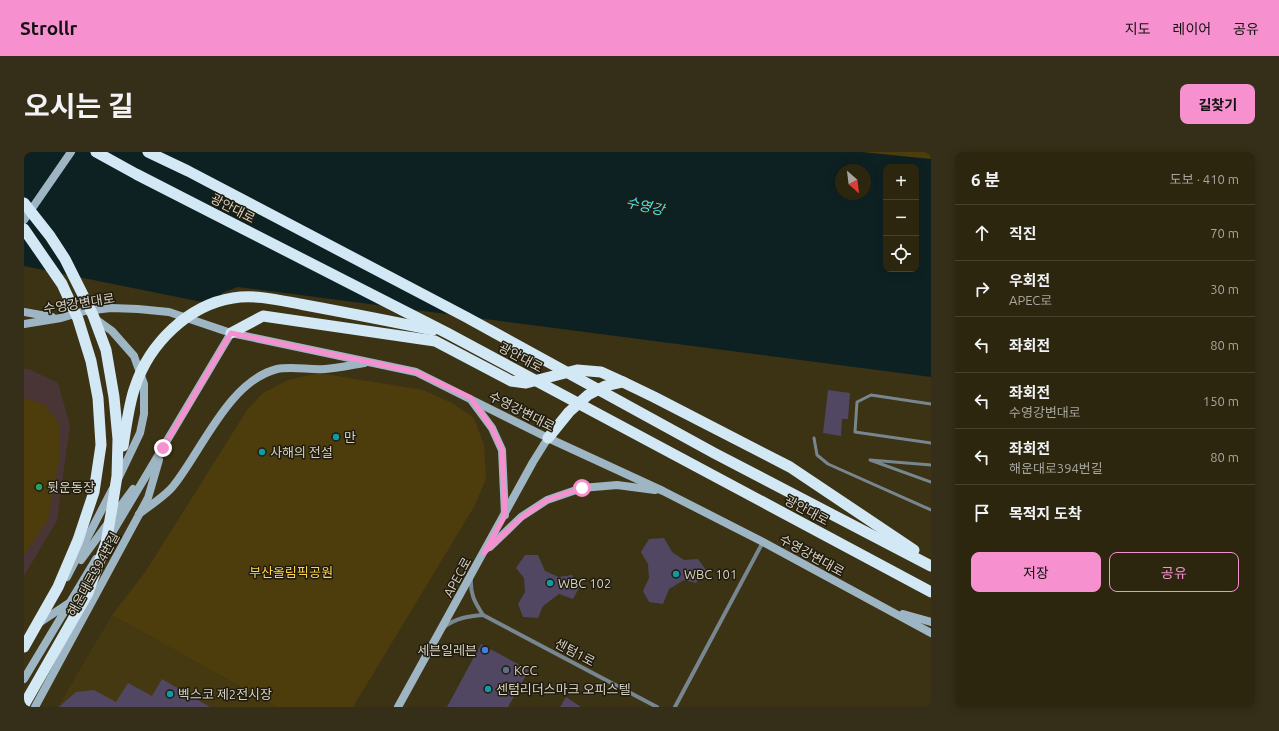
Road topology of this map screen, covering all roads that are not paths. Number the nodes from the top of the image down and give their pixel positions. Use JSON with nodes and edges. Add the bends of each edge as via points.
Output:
{"nodes":[{"id":1,"x":71,"y":152,"type":"edge"},
{"id":2,"x":96,"y":152,"type":"edge"},
{"id":3,"x":148,"y":152,"type":"edge"},
{"id":4,"x":24,"y":203,"type":"edge"},
{"id":5,"x":24,"y":220,"type":"edge"},
{"id":6,"x":24,"y":229,"type":"edge"},
{"id":7,"x":85,"y":311,"type":"junction"},
{"id":8,"x":24,"y":312,"type":"edge"},
{"id":9,"x":61,"y":318,"type":"junction"},
{"id":10,"x":24,"y":324,"type":"edge"},
{"id":11,"x":231,"y":333,"type":"junction"},
{"id":12,"x":447,"y":333,"type":"junction"},
{"id":13,"x":371,"y":362,"type":"junction"},
{"id":14,"x":623,"y":382,"type":"junction"},
{"id":15,"x":471,"y":398,"type":"junction"},
{"id":16,"x":931,"y":404,"type":"edge"},
{"id":17,"x":548,"y":438,"type":"junction"},
{"id":18,"x":814,"y":438,"type":"dead end"},
{"id":19,"x":931,"y":443,"type":"edge"},
{"id":20,"x":163,"y":448,"type":"junction"},
{"id":21,"x":931,"y":465,"type":"edge"},
{"id":22,"x":117,"y":476,"type":"junction"},
{"id":23,"x":931,"y":482,"type":"edge"},
{"id":24,"x":663,"y":491,"type":"junction"},
{"id":25,"x":931,"y":510,"type":"edge"},
{"id":26,"x":139,"y":514,"type":"junction"},
{"id":27,"x":505,"y":515,"type":"junction"},
{"id":28,"x":763,"y":542,"type":"junction"},
{"id":29,"x":484,"y":553,"type":"junction"},
{"id":30,"x":931,"y":562,"type":"edge"},
{"id":31,"x":931,"y":566,"type":"edge"},
{"id":32,"x":472,"y":575,"type":"junction"},
{"id":33,"x":66,"y":581,"type":"junction"},
{"id":34,"x":931,"y":592,"type":"edge"},
{"id":35,"x":71,"y":601,"type":"junction"},
{"id":36,"x":890,"y":611,"type":"junction"},
{"id":37,"x":483,"y":615,"type":"junction"},
{"id":38,"x":931,"y":622,"type":"edge"},
{"id":39,"x":39,"y":623,"type":"junction"},
{"id":40,"x":441,"y":630,"type":"junction"},
{"id":41,"x":931,"y":633,"type":"edge"},
{"id":42,"x":24,"y":646,"type":"edge"},
{"id":43,"x":24,"y":679,"type":"edge"},
{"id":44,"x":27,"y":705,"type":"edge"},
{"id":45,"x":398,"y":707,"type":"edge"},
{"id":46,"x":657,"y":707,"type":"edge"},
{"id":47,"x":675,"y":707,"type":"edge"}],
"edges":[{"from":1,"to":5,"type":"main road"},
{"from":2,"to":12,"type":"highway","name":"광안대로"},
{"from":3,"to":31,"type":"highway","name":"광안대로"},
{"from":4,"to":22,"type":"highway","via":[[65,259],[93,315],[106,350],[118,432]]},
{"from":6,"to":42,"type":"highway","via":[[62,284],[78,319],[91,360],[98,398],[101,445],[94,492],[78,540],[58,587]]},
{"from":7,"to":9,"type":"main road","name":"수영강변대로"},
{"from":7,"to":11,"type":"main road","name":"수영강변대로","via":[[138,308],[169,312]]},
{"from":7,"to":33,"type":"main road","via":[[112,331],[134,356],[144,384],[144,414],[140,432],[126,462]]},
{"from":8,"to":9,"type":"main road"},
{"from":9,"to":10,"type":"main road","name":"수영강변대로"},
{"from":11,"to":13,"type":"main road","name":"수영강변대로"},
{"from":11,"to":14,"type":"highway","via":[[263,316],[435,341],[511,381],[526,383],[577,370],[601,372]]},
{"from":11,"to":20,"type":"main road","name":"해운대로394번길"},
{"from":12,"to":22,"type":"highway","via":[[257,296],[233,298],[208,305],[181,320],[146,362],[134,388]]},
{"from":12,"to":34,"type":"highway","name":"광안대로"},
{"from":13,"to":15,"type":"main road","name":"수영강변대로","via":[[416,372]]},
{"from":13,"to":26,"type":"main road","via":[[325,369],[277,369],[247,385],[213,424],[174,487]]},
{"from":14,"to":17,"type":"highway","via":[[605,386],[588,395]]},
{"from":14,"to":30,"type":"highway","via":[[790,467]]},
{"from":15,"to":17,"type":"main road","name":"수영강변대로"},
{"from":15,"to":27,"type":"main road","via":[[492,428],[502,450]]},
{"from":16,"to":19,"type":"lane","via":[[871,395],[857,402],[855,432]]},
{"from":17,"to":24,"type":"main road","name":"수영강변대로"},
{"from":17,"to":27,"type":"main road","name":"APEC로"},
{"from":18,"to":25,"type":"lane","via":[[817,454],[828,464]]},
{"from":20,"to":26,"type":"main road","name":"해운대로394번길","via":[[148,498]]},
{"from":20,"to":33,"type":"main road","name":"해운대로394번길"},
{"from":20,"to":35,"type":"main road","name":"해운대로394번길"},
{"from":21,"to":23,"type":"lane","via":[[870,460]]},
{"from":22,"to":44,"type":"highway","via":[[106,543],[88,593]]},
{"from":24,"to":28,"type":"main road","name":"수영강변대로"},
{"from":24,"to":29,"type":"main road","via":[[617,485],[603,486],[582,488],[547,500],[521,518]]},
{"from":26,"to":44,"type":"main road","name":"해운대로394번길"},
{"from":27,"to":29,"type":"main road","name":"APEC로"},
{"from":28,"to":36,"type":"main road","name":"수영강변대로"},
{"from":28,"to":47,"type":"street"},
{"from":29,"to":32,"type":"main road","name":"APEC로"},
{"from":32,"to":37,"type":"street","via":[[470,590],[475,604]]},
{"from":32,"to":40,"type":"main road","name":"APEC로"},
{"from":33,"to":39,"type":"main road","name":"해운대로394번길"},
{"from":35,"to":39,"type":"main road","name":"해운대로394번길"},
{"from":35,"to":43,"type":"main road","name":"해운대로394번길"},
{"from":36,"to":38,"type":"main road"},
{"from":36,"to":41,"type":"main road","name":"수영강변대로"},
{"from":37,"to":40,"type":"street","via":[[468,616],[451,622]]},
{"from":37,"to":46,"type":"street","name":"센텀1로"},
{"from":39,"to":42,"type":"main road","name":"해운대로394번길"},
{"from":40,"to":45,"type":"main road","name":"APEC로"}]}
